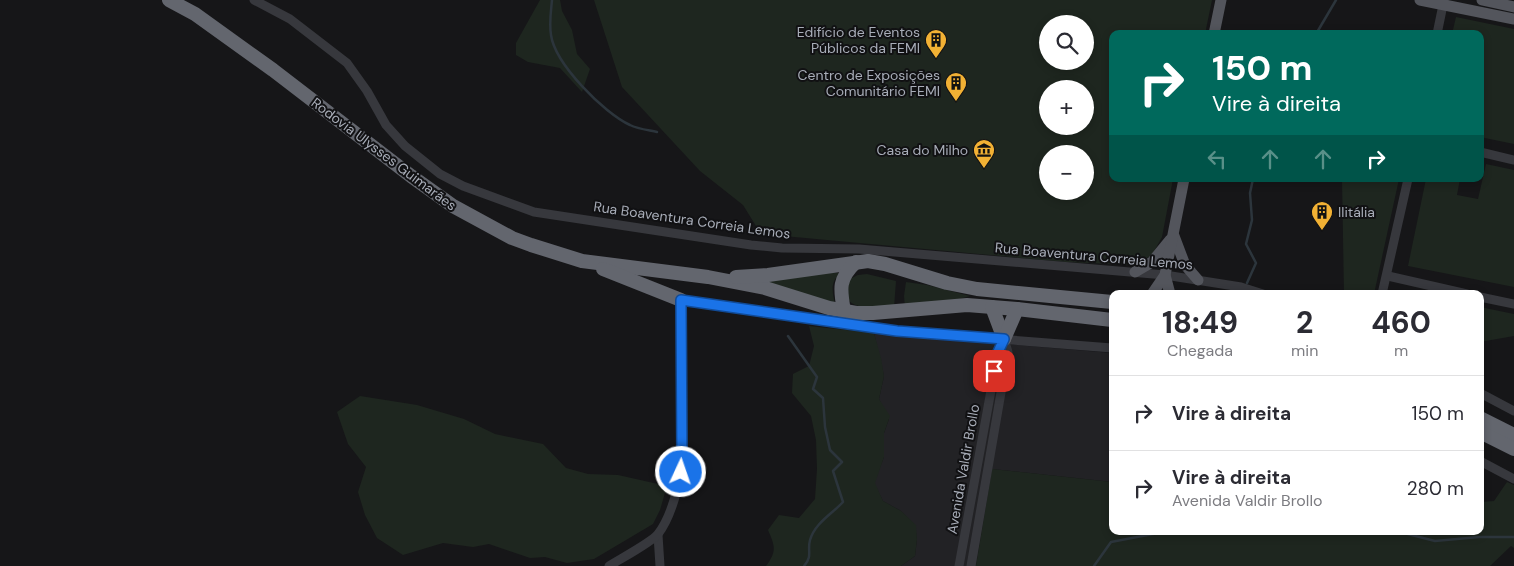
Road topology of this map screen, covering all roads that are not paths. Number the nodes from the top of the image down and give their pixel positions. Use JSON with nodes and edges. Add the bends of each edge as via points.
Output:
{"nodes":[{"id":1,"x":168,"y":0,"type":"edge"},
{"id":2,"x":254,"y":0,"type":"edge"},
{"id":3,"x":1221,"y":0,"type":"edge"},
{"id":4,"x":1420,"y":0,"type":"edge"},
{"id":5,"x":1482,"y":0,"type":"edge"},
{"id":6,"x":1443,"y":2,"type":"edge"},
{"id":7,"x":1514,"y":7,"type":"edge"},
{"id":8,"x":1514,"y":19,"type":"edge"},
{"id":9,"x":1215,"y":30,"type":"edge"},
{"id":10,"x":1438,"y":30,"type":"edge"},
{"id":11,"x":1484,"y":153,"type":"edge"},
{"id":12,"x":1514,"y":160,"type":"edge"},
{"id":13,"x":1183,"y":182,"type":"edge"},
{"id":14,"x":1407,"y":182,"type":"edge"},
{"id":15,"x":1174,"y":234,"type":"junction"},
{"id":16,"x":582,"y":261,"type":"junction"},
{"id":17,"x":856,"y":262,"type":"junction"},
{"id":18,"x":1135,"y":272,"type":"junction"},
{"id":19,"x":1165,"y":275,"type":"junction"},
{"id":20,"x":1388,"y":276,"type":"junction"},
{"id":21,"x":708,"y":277,"type":"junction"},
{"id":22,"x":1198,"y":280,"type":"junction"},
{"id":23,"x":1155,"y":290,"type":"edge"},
{"id":24,"x":1169,"y":290,"type":"edge"},
{"id":25,"x":1250,"y":290,"type":"edge"},
{"id":26,"x":1383,"y":290,"type":"edge"},
{"id":27,"x":1449,"y":290,"type":"edge"},
{"id":28,"x":1484,"y":298,"type":"edge"},
{"id":29,"x":681,"y":300,"type":"junction"},
{"id":30,"x":1109,"y":302,"type":"edge"},
{"id":31,"x":1514,"y":304,"type":"edge"},
{"id":32,"x":992,"y":307,"type":"junction"},
{"id":33,"x":1016,"y":309,"type":"junction"},
{"id":34,"x":844,"y":311,"type":"junction"},
{"id":35,"x":1109,"y":320,"type":"edge"},
{"id":36,"x":1004,"y":339,"type":"junction"},
{"id":37,"x":1109,"y":348,"type":"edge"},
{"id":38,"x":1484,"y":395,"type":"edge"},
{"id":39,"x":1514,"y":411,"type":"edge"},
{"id":40,"x":1484,"y":420,"type":"edge"},
{"id":41,"x":1484,"y":434,"type":"edge"},
{"id":42,"x":1514,"y":435,"type":"edge"},
{"id":43,"x":1514,"y":449,"type":"edge"},
{"id":44,"x":1484,"y":462,"type":"edge"},
{"id":45,"x":1514,"y":479,"type":"edge"},
{"id":46,"x":658,"y":534,"type":"junction"},
{"id":47,"x":609,"y":566,"type":"edge"},
{"id":48,"x":660,"y":566,"type":"edge"},
{"id":49,"x":959,"y":566,"type":"edge"},
{"id":50,"x":971,"y":566,"type":"edge"}],
"edges":[{"from":1,"to":16,"type":"highway","name":"Rodovia Ulysses Guimarães","via":[[195,14],[273,70],[453,206],[512,238]]},
{"from":2,"to":18,"type":"street","name":"Rua Boaventura Correia Lemos","via":[[290,19],[347,63],[386,124],[405,146],[440,174],[463,186],[534,212],[759,246],[859,249]]},
{"from":3,"to":9,"type":"main road"},
{"from":4,"to":6,"type":"main road"},
{"from":5,"to":7,"type":"main road"},
{"from":6,"to":8,"type":"main road"},
{"from":6,"to":10,"type":"street"},
{"from":11,"to":12,"type":"street"},
{"from":13,"to":15,"type":"main road"},
{"from":14,"to":20,"type":"street"},
{"from":15,"to":18,"type":"main road","via":[[1160,255]]},
{"from":15,"to":19,"type":"main road"},
{"from":15,"to":22,"type":"main road","via":[[1185,265]]},
{"from":16,"to":21,"type":"highway","name":"Rodovia Ulysses Guimarães"},
{"from":16,"to":29,"type":"highway"},
{"from":17,"to":21,"type":"highway","name":"Rodovia Ulysses Guimarães","via":[[760,276]]},
{"from":17,"to":30,"type":"highway","name":"Rodovia Ulysses Guimarães","via":[[884,264],[977,289]]},
{"from":17,"to":34,"type":"highway","via":[[842,280]]},
{"from":18,"to":19,"type":"street","name":"Rua Boaventura Correia Lemos"},
{"from":19,"to":22,"type":"street","name":"Rua Boaventura Correia Lemos"},
{"from":19,"to":23,"type":"main road"},
{"from":19,"to":24,"type":"main road"},
{"from":20,"to":26,"type":"street"},
{"from":20,"to":27,"type":"street"},
{"from":21,"to":34,"type":"highway","name":"Rodovia Ulysses Guimarães","via":[[765,288]]},
{"from":22,"to":25,"type":"street","name":"Rua Boaventura Correia Lemos"},
{"from":28,"to":31,"type":"street"},
{"from":29,"to":36,"type":"street","via":[[897,331]]},
{"from":29,"to":46,"type":"street","via":[[680,483]]},
{"from":32,"to":33,"type":"highway","name":"Rodovia Ulysses Guimarães"},
{"from":32,"to":34,"type":"highway","name":"Rodovia Ulysses Guimarães","via":[[968,305],[872,313]]},
{"from":32,"to":36,"type":"highway"},
{"from":33,"to":35,"type":"highway","name":"Rodovia Ulysses Guimarães"},
{"from":33,"to":36,"type":"highway"},
{"from":36,"to":37,"type":"street"},
{"from":36,"to":49,"type":"street","name":"Avenida Valdir Brollo","via":[[998,352]]},
{"from":36,"to":50,"type":"street","name":"Avenida Valdir Brollo","via":[[1008,352]]},
{"from":38,"to":39,"type":"street"},
{"from":40,"to":42,"type":"highway"},
{"from":41,"to":43,"type":"highway"},
{"from":44,"to":45,"type":"street"},
{"from":46,"to":47,"type":"street"},
{"from":46,"to":48,"type":"street"}]}
